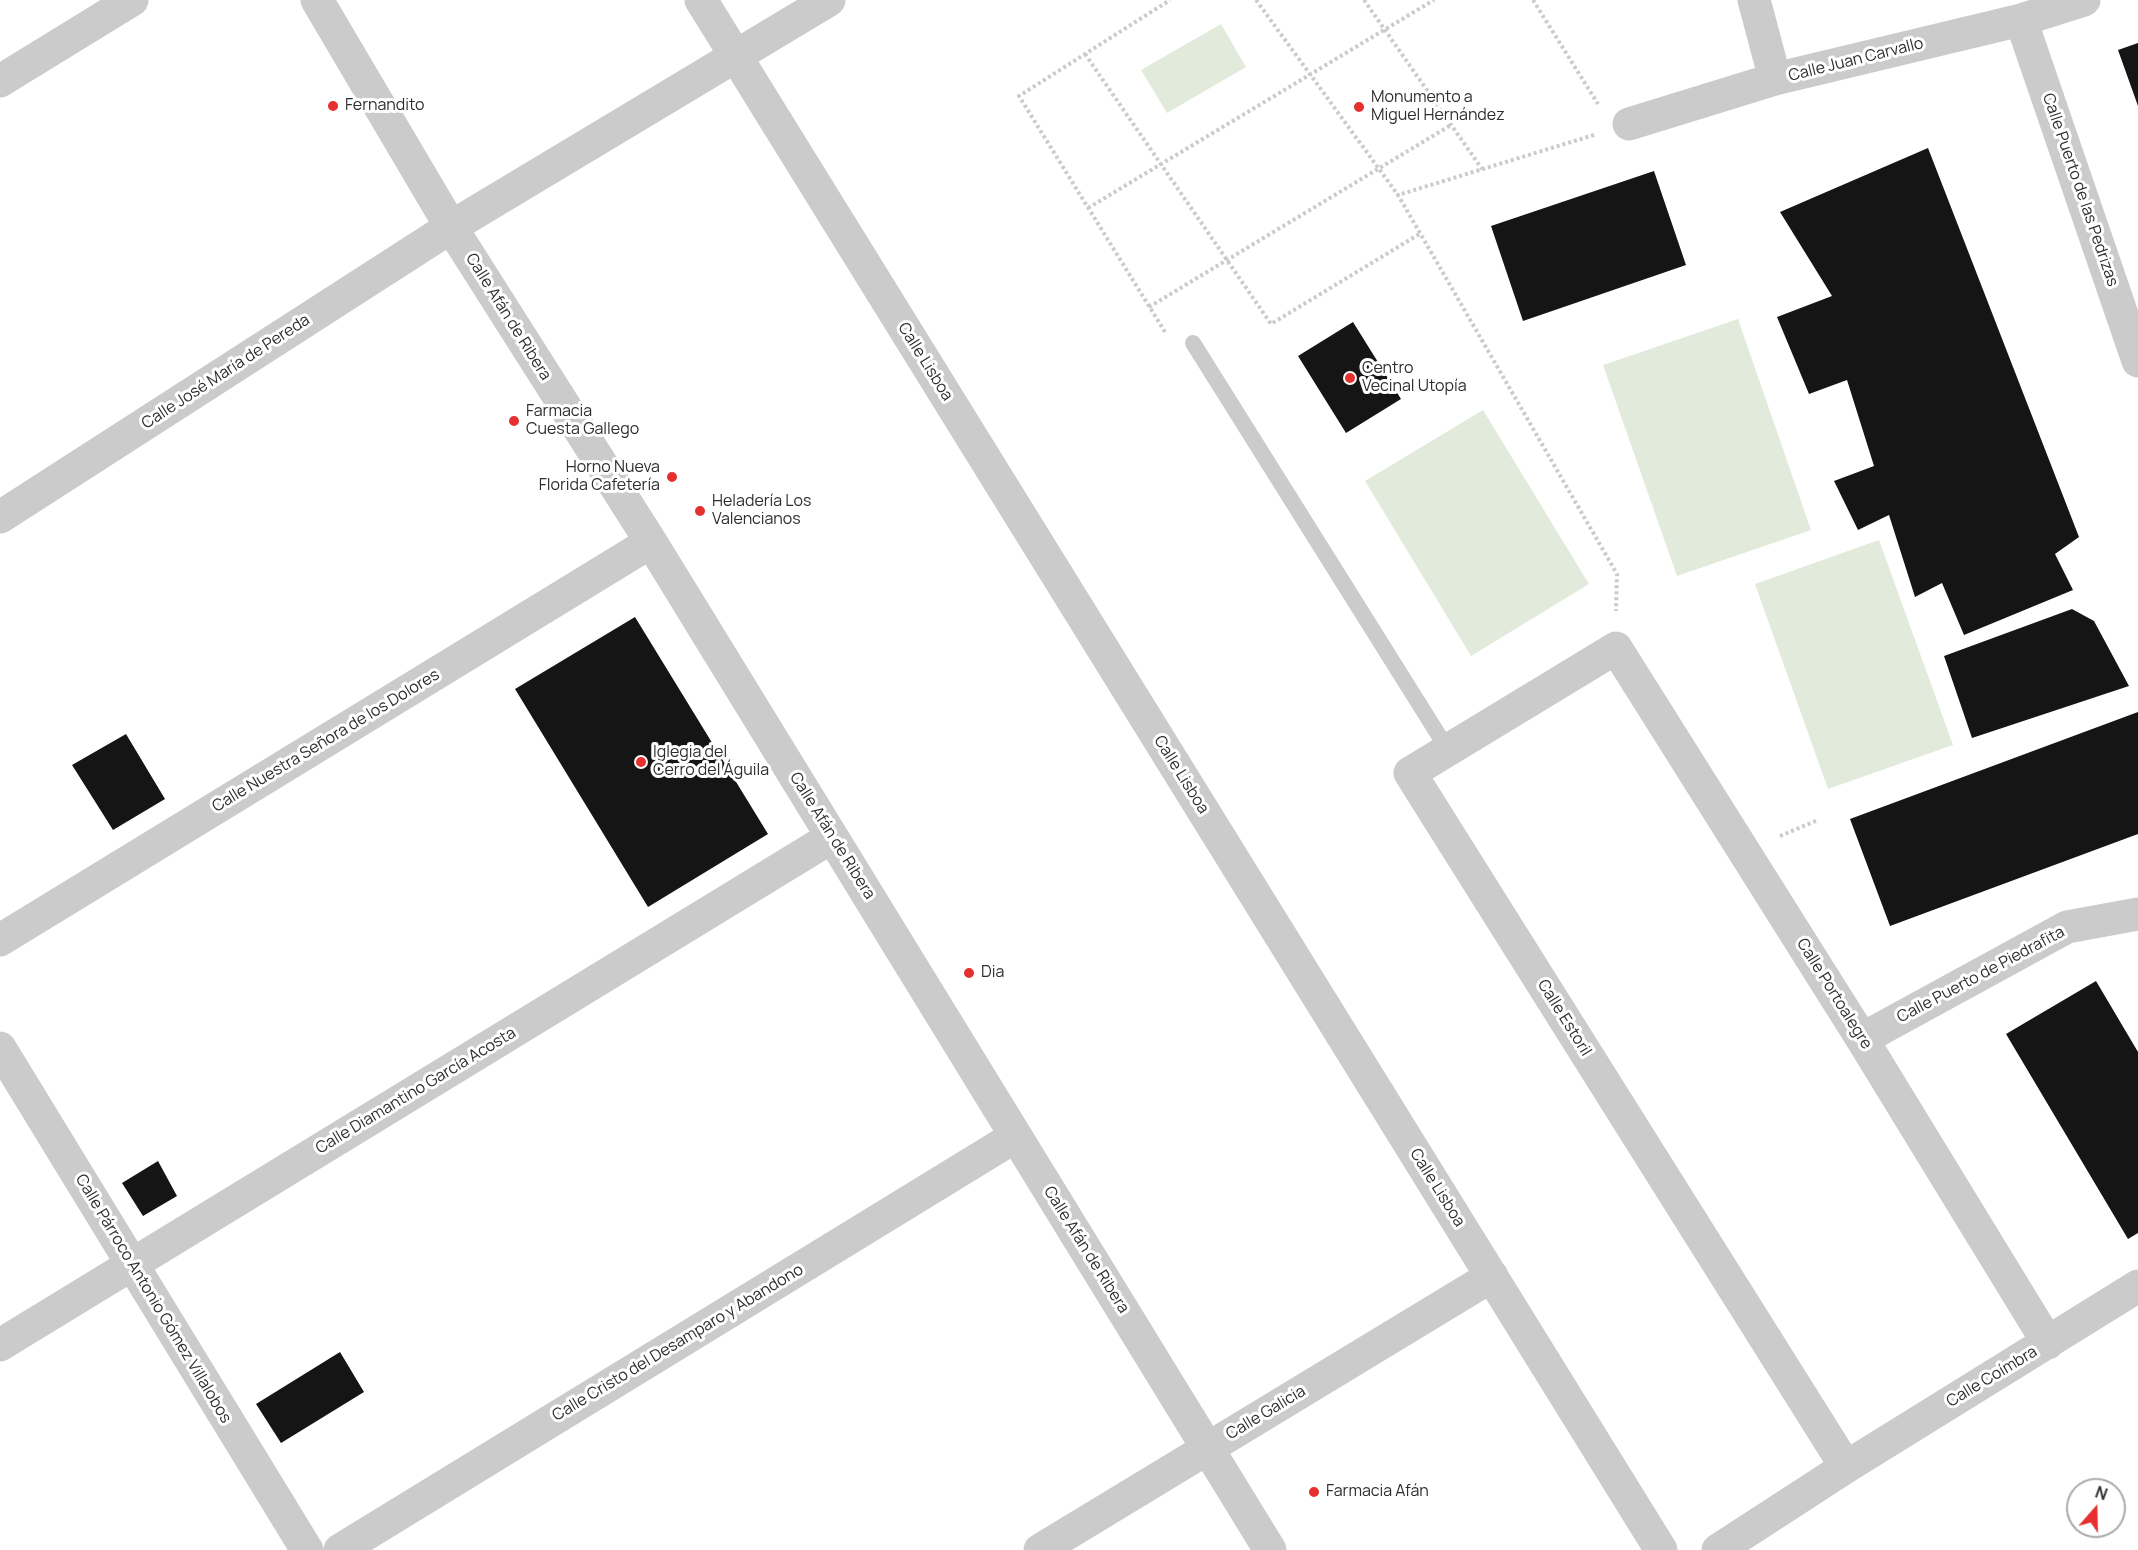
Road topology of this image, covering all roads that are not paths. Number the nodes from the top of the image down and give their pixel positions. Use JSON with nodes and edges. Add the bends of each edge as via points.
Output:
{"nodes":[{"id":1,"x":132,"y":0,"type":"edge"},
{"id":2,"x":317,"y":0,"type":"edge"},
{"id":3,"x":701,"y":0,"type":"edge"},
{"id":4,"x":829,"y":0,"type":"edge"},
{"id":5,"x":1754,"y":0,"type":"edge"},
{"id":6,"x":2084,"y":0,"type":"edge"},
{"id":7,"x":2021,"y":20,"type":"junction"},
{"id":8,"x":736,"y":56,"type":"junction"},
{"id":9,"x":1775,"y":79,"type":"junction"},
{"id":10,"x":0,"y":81,"type":"edge"},
{"id":11,"x":1622,"y":127,"type":"road end"},
{"id":12,"x":451,"y":227,"type":"junction"},
{"id":13,"x":1193,"y":343,"type":"dead end"},
{"id":14,"x":2138,"y":361,"type":"edge"},
{"id":15,"x":0,"y":517,"type":"edge"},
{"id":16,"x":651,"y":542,"type":"junction"},
{"id":17,"x":1616,"y":648,"type":"joint"},
{"id":18,"x":1448,"y":750,"type":"junction"},
{"id":19,"x":832,"y":837,"type":"junction"},
{"id":20,"x":2138,"y":914,"type":"edge"},
{"id":21,"x":0,"y":940,"type":"edge"},
{"id":22,"x":1862,"y":1039,"type":"junction"},
{"id":23,"x":0,"y":1048,"type":"edge"},
{"id":24,"x":1016,"y":1136,"type":"junction"},
{"id":25,"x":132,"y":1264,"type":"junction"},
{"id":26,"x":1492,"y":1276,"type":"junction"},
{"id":27,"x":2138,"y":1286,"type":"edge"},
{"id":28,"x":2048,"y":1343,"type":"junction"},
{"id":29,"x":0,"y":1346,"type":"edge"},
{"id":30,"x":1208,"y":1448,"type":"junction"},
{"id":31,"x":1846,"y":1467,"type":"junction"},
{"id":32,"x":307,"y":1550,"type":"edge"},
{"id":33,"x":340,"y":1550,"type":"edge"},
{"id":34,"x":1040,"y":1550,"type":"edge"},
{"id":35,"x":1270,"y":1550,"type":"edge"},
{"id":36,"x":1662,"y":1550,"type":"edge"},
{"id":37,"x":1718,"y":1550,"type":"edge"}],
"edges":[{"from":1,"to":10,"type":"street"},
{"from":2,"to":12,"type":"street","name":"Calle Afán de Ribera"},
{"from":3,"to":8,"type":"street","name":"Calle Lisboa"},
{"from":4,"to":8,"type":"street","name":"Calle José María de Pereda"},
{"from":5,"to":9,"type":"street"},
{"from":6,"to":7,"type":"street","name":"Calle Juan Carvallo"},
{"from":7,"to":9,"type":"street","name":"Calle Juan Carvallo"},
{"from":7,"to":14,"type":"street","name":"Calle Puerto de las Pedrizas"},
{"from":8,"to":12,"type":"street","name":"Calle José María de Pereda"},
{"from":8,"to":26,"type":"street","name":"Calle Lisboa"},
{"from":9,"to":11,"type":"street","name":"Calle Juan Carvallo"},
{"from":12,"to":15,"type":"street","name":"Calle José María de Pereda"},
{"from":12,"to":16,"type":"street","name":"Calle Afán de Ribera"},
{"from":13,"to":18,"type":"lane"},
{"from":16,"to":19,"type":"street","name":"Calle Afán de Ribera"},
{"from":16,"to":21,"type":"street","name":"Calle Nuestra Señora de los Dolores"},
{"from":17,"to":18,"type":"street","name":"Calle Estoril"},
{"from":17,"to":22,"type":"street","name":"Calle Portoalegre"},
{"from":18,"to":31,"type":"street","name":"Calle Estoril","via":[[1410,773]]},
{"from":19,"to":24,"type":"street","name":"Calle Afán de Ribera"},
{"from":19,"to":25,"type":"street","name":"Calle Diamantino García Acosta"},
{"from":20,"to":22,"type":"street","name":"Calle Puerto de Piedrafita","via":[[2067,927]]},
{"from":22,"to":28,"type":"street","name":"Calle Portoalegre"},
{"from":23,"to":25,"type":"street","name":"Calle Párroco Antonio Gómez Villalobos"},
{"from":24,"to":30,"type":"street","name":"Calle Afán de Ribera"},
{"from":24,"to":33,"type":"street","name":"Calle Cristo del Desamparo y Abandono"},
{"from":25,"to":29,"type":"street","name":"Calle Diamantino García Acosta"},
{"from":25,"to":32,"type":"street","name":"Calle Párroco Antonio Gómez Villalobos"},
{"from":26,"to":30,"type":"street","name":"Calle Galicia"},
{"from":26,"to":36,"type":"street","name":"Calle Lisboa"},
{"from":27,"to":28,"type":"street","name":"Calle Coímbra"},
{"from":28,"to":31,"type":"street","name":"Calle Coímbra"},
{"from":30,"to":34,"type":"street","name":"Calle Galicia"},
{"from":30,"to":35,"type":"street","name":"Calle Afán de Ribera"},
{"from":31,"to":37,"type":"street","name":"Calle Coímbra"}]}
